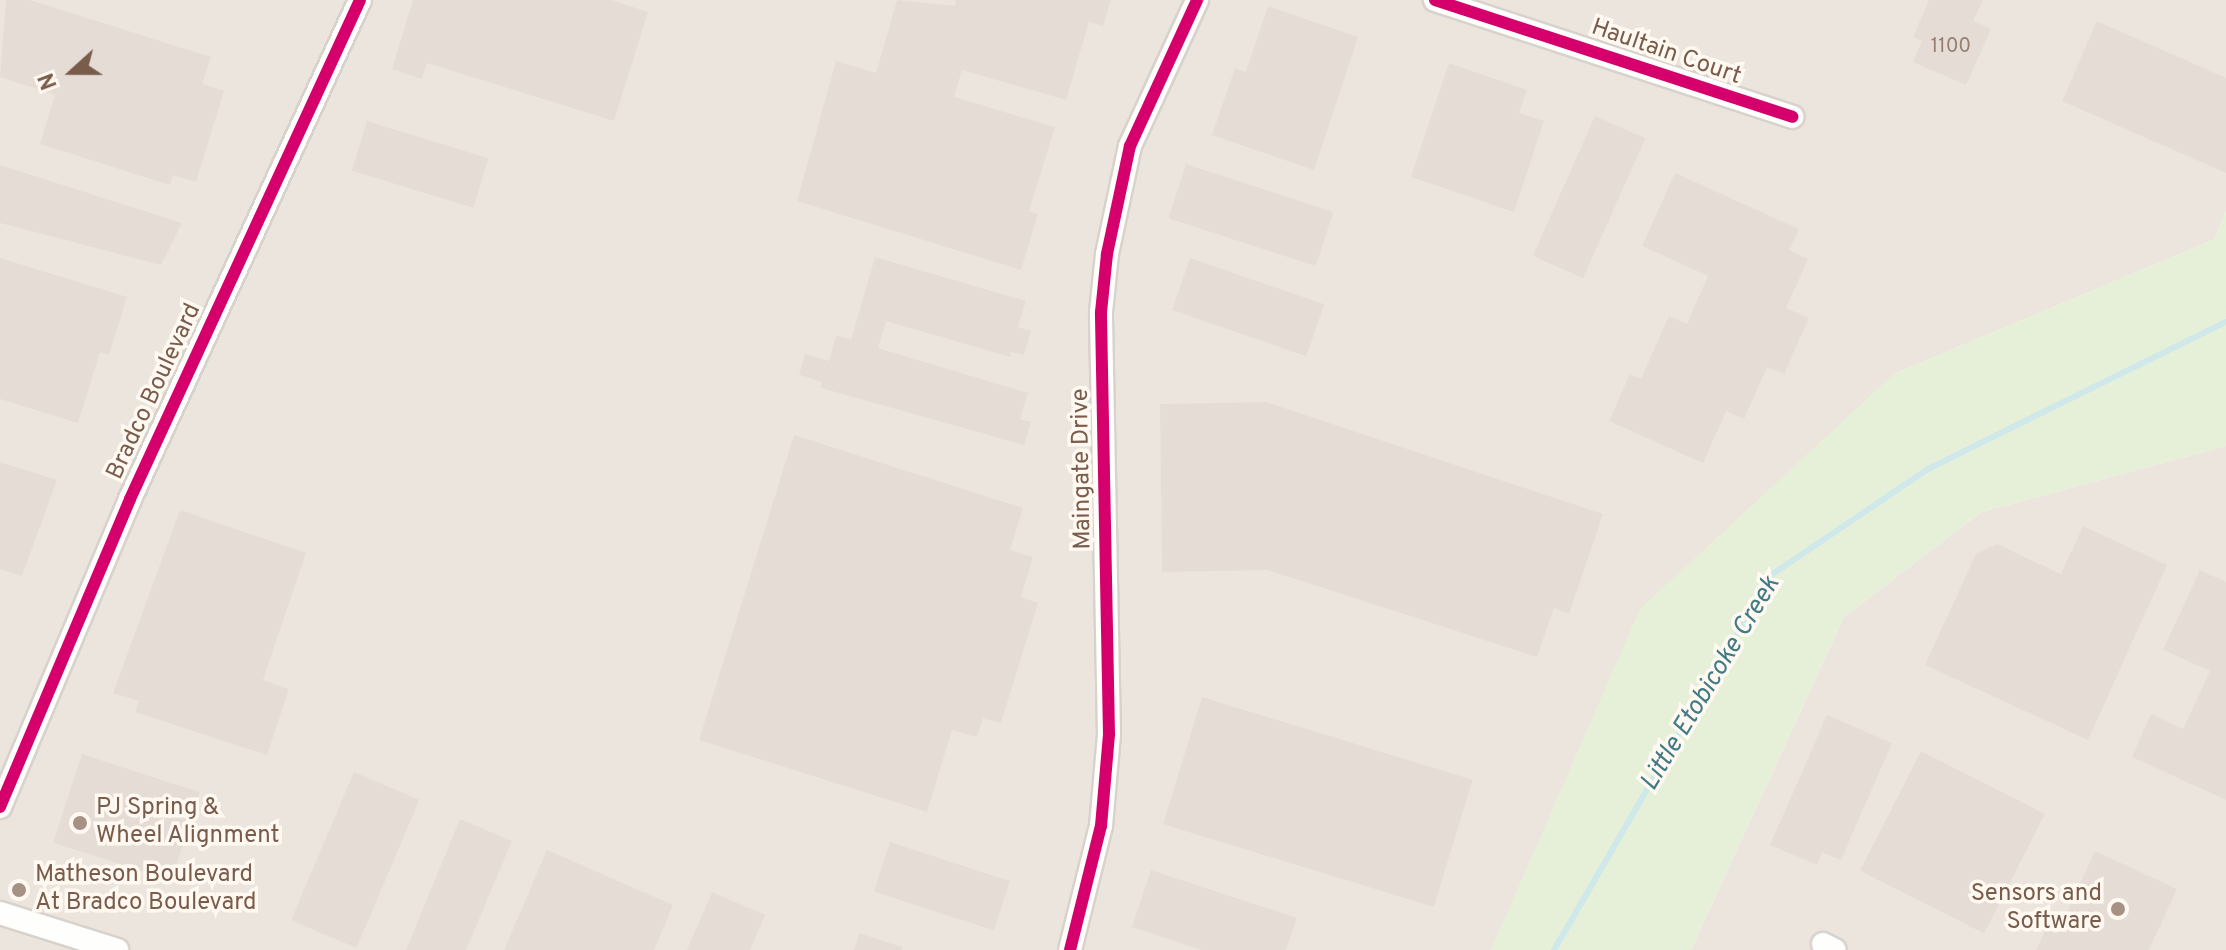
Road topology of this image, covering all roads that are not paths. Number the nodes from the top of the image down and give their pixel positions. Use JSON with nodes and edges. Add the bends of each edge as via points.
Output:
{"nodes":[{"id":1,"x":360,"y":0,"type":"edge"},
{"id":2,"x":1197,"y":0,"type":"edge"},
{"id":3,"x":1435,"y":0,"type":"edge"},
{"id":4,"x":1792,"y":117,"type":"dead end"},
{"id":5,"x":0,"y":807,"type":"edge"},
{"id":6,"x":0,"y":913,"type":"edge"},
{"id":7,"x":117,"y":950,"type":"edge"},
{"id":8,"x":1070,"y":950,"type":"edge"}],
"edges":[{"from":1,"to":5,"type":"street","name":"Bradco Boulevard","via":[[130,499]]},
{"from":2,"to":8,"type":"street","name":"Maingate Drive","via":[[1130,146],[1107,254],[1101,312],[1109,734],[1101,826]]},
{"from":3,"to":4,"type":"street","name":"Haultain Court"},
{"from":6,"to":7,"type":"street"}]}
